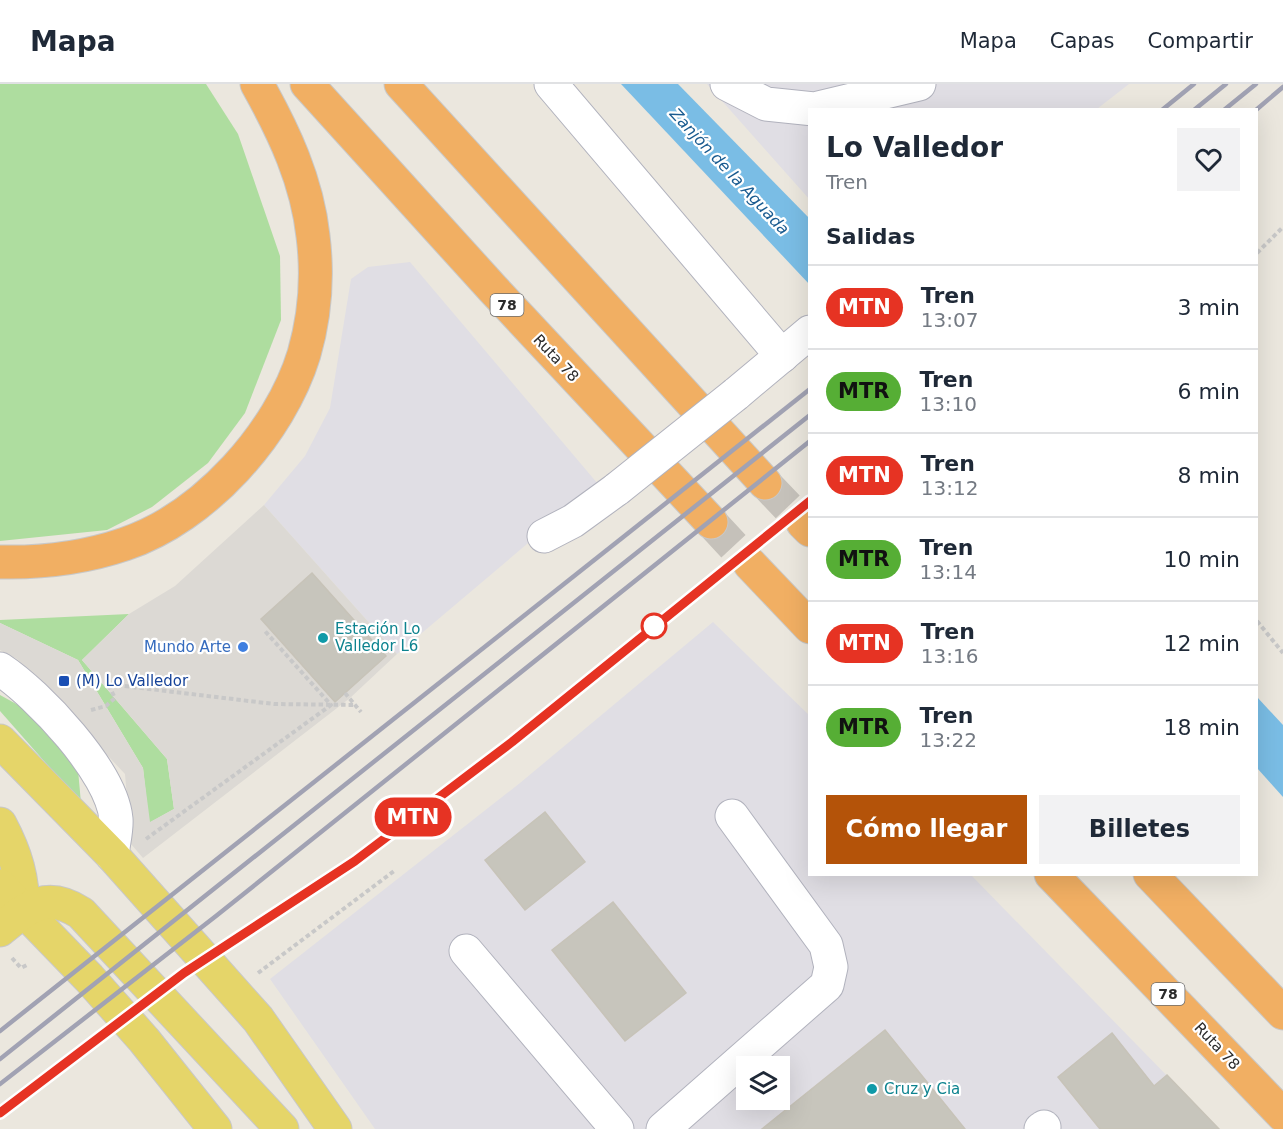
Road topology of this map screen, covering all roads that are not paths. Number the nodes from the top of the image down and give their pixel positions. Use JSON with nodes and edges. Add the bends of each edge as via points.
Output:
{"nodes":[{"id":1,"x":256,"y":84,"type":"edge"},
{"id":2,"x":307,"y":84,"type":"edge"},
{"id":3,"x":401,"y":84,"type":"edge"},
{"id":4,"x":551,"y":84,"type":"edge"},
{"id":5,"x":727,"y":84,"type":"edge"},
{"id":6,"x":919,"y":84,"type":"edge"},
{"id":7,"x":808,"y":108,"type":"edge"},
{"id":8,"x":818,"y":108,"type":"edge"},
{"id":9,"x":808,"y":334,"type":"edge"},
{"id":10,"x":782,"y":356,"type":"junction"},
{"id":11,"x":765,"y":483,"type":"tunnel mouth"},
{"id":12,"x":711,"y":522,"type":"tunnel mouth"},
{"id":13,"x":544,"y":536,"type":"dead end"},
{"id":14,"x":0,"y":562,"type":"edge"},
{"id":15,"x":750,"y":564,"type":"tunnel mouth"},
{"id":16,"x":808,"y":625,"type":"edge"},
{"id":17,"x":0,"y":669,"type":"edge"},
{"id":18,"x":0,"y":741,"type":"edge"},
{"id":19,"x":732,"y":816,"type":"dead end"},
{"id":20,"x":0,"y":824,"type":"edge"},
{"id":21,"x":112,"y":855,"type":"junction"},
{"id":22,"x":1053,"y":876,"type":"edge"},
{"id":23,"x":1152,"y":876,"type":"edge"},
{"id":24,"x":0,"y":886,"type":"edge"},
{"id":25,"x":11,"y":921,"type":"edge"},
{"id":26,"x":466,"y":951,"type":"dead end"},
{"id":27,"x":1283,"y":1013,"type":"edge"},
{"id":28,"x":1283,"y":1115,"type":"edge"},
{"id":29,"x":215,"y":1129,"type":"edge"},
{"id":30,"x":282,"y":1129,"type":"edge"},
{"id":31,"x":335,"y":1129,"type":"edge"},
{"id":32,"x":617,"y":1129,"type":"edge"},
{"id":33,"x":663,"y":1129,"type":"edge"}],
"edges":[{"from":1,"to":14,"type":"highway","via":[[293,154],[313,237],[315,296],[311,325],[293,383],[279,410],[228,476],[183,513],[156,529],[127,543],[80,557]]},
{"from":2,"to":12,"type":"highway","name":"Ruta 78","number":"78"},
{"from":3,"to":11,"type":"highway"},
{"from":4,"to":10,"type":"lane"},
{"from":5,"to":7,"type":"lane","via":[[766,104]]},
{"from":6,"to":8,"type":"lane"},
{"from":9,"to":10,"type":"lane"},
{"from":10,"to":13,"type":"lane","bridge":true,"via":[[617,489]]},
{"from":15,"to":16,"type":"highway"},
{"from":17,"to":21,"type":"lane","via":[[19,681],[62,724],[100,775],[116,818]]},
{"from":18,"to":21,"type":"main road"},
{"from":19,"to":33,"type":"lane","via":[[826,945],[831,967],[827,985]]},
{"from":20,"to":25,"type":"main road","via":[[19,864],[23,883]]},
{"from":21,"to":31,"type":"main road","via":[[292,1064]]},
{"from":22,"to":28,"type":"highway","name":"Ruta 78","number":"78"},
{"from":23,"to":27,"type":"highway"},
{"from":24,"to":25,"type":"main road"},
{"from":25,"to":29,"type":"main road","via":[[89,978]]},
{"from":25,"to":30,"type":"main road","via":[[40,903],[53,901],[90,920]]},
{"from":26,"to":32,"type":"lane"}]}
